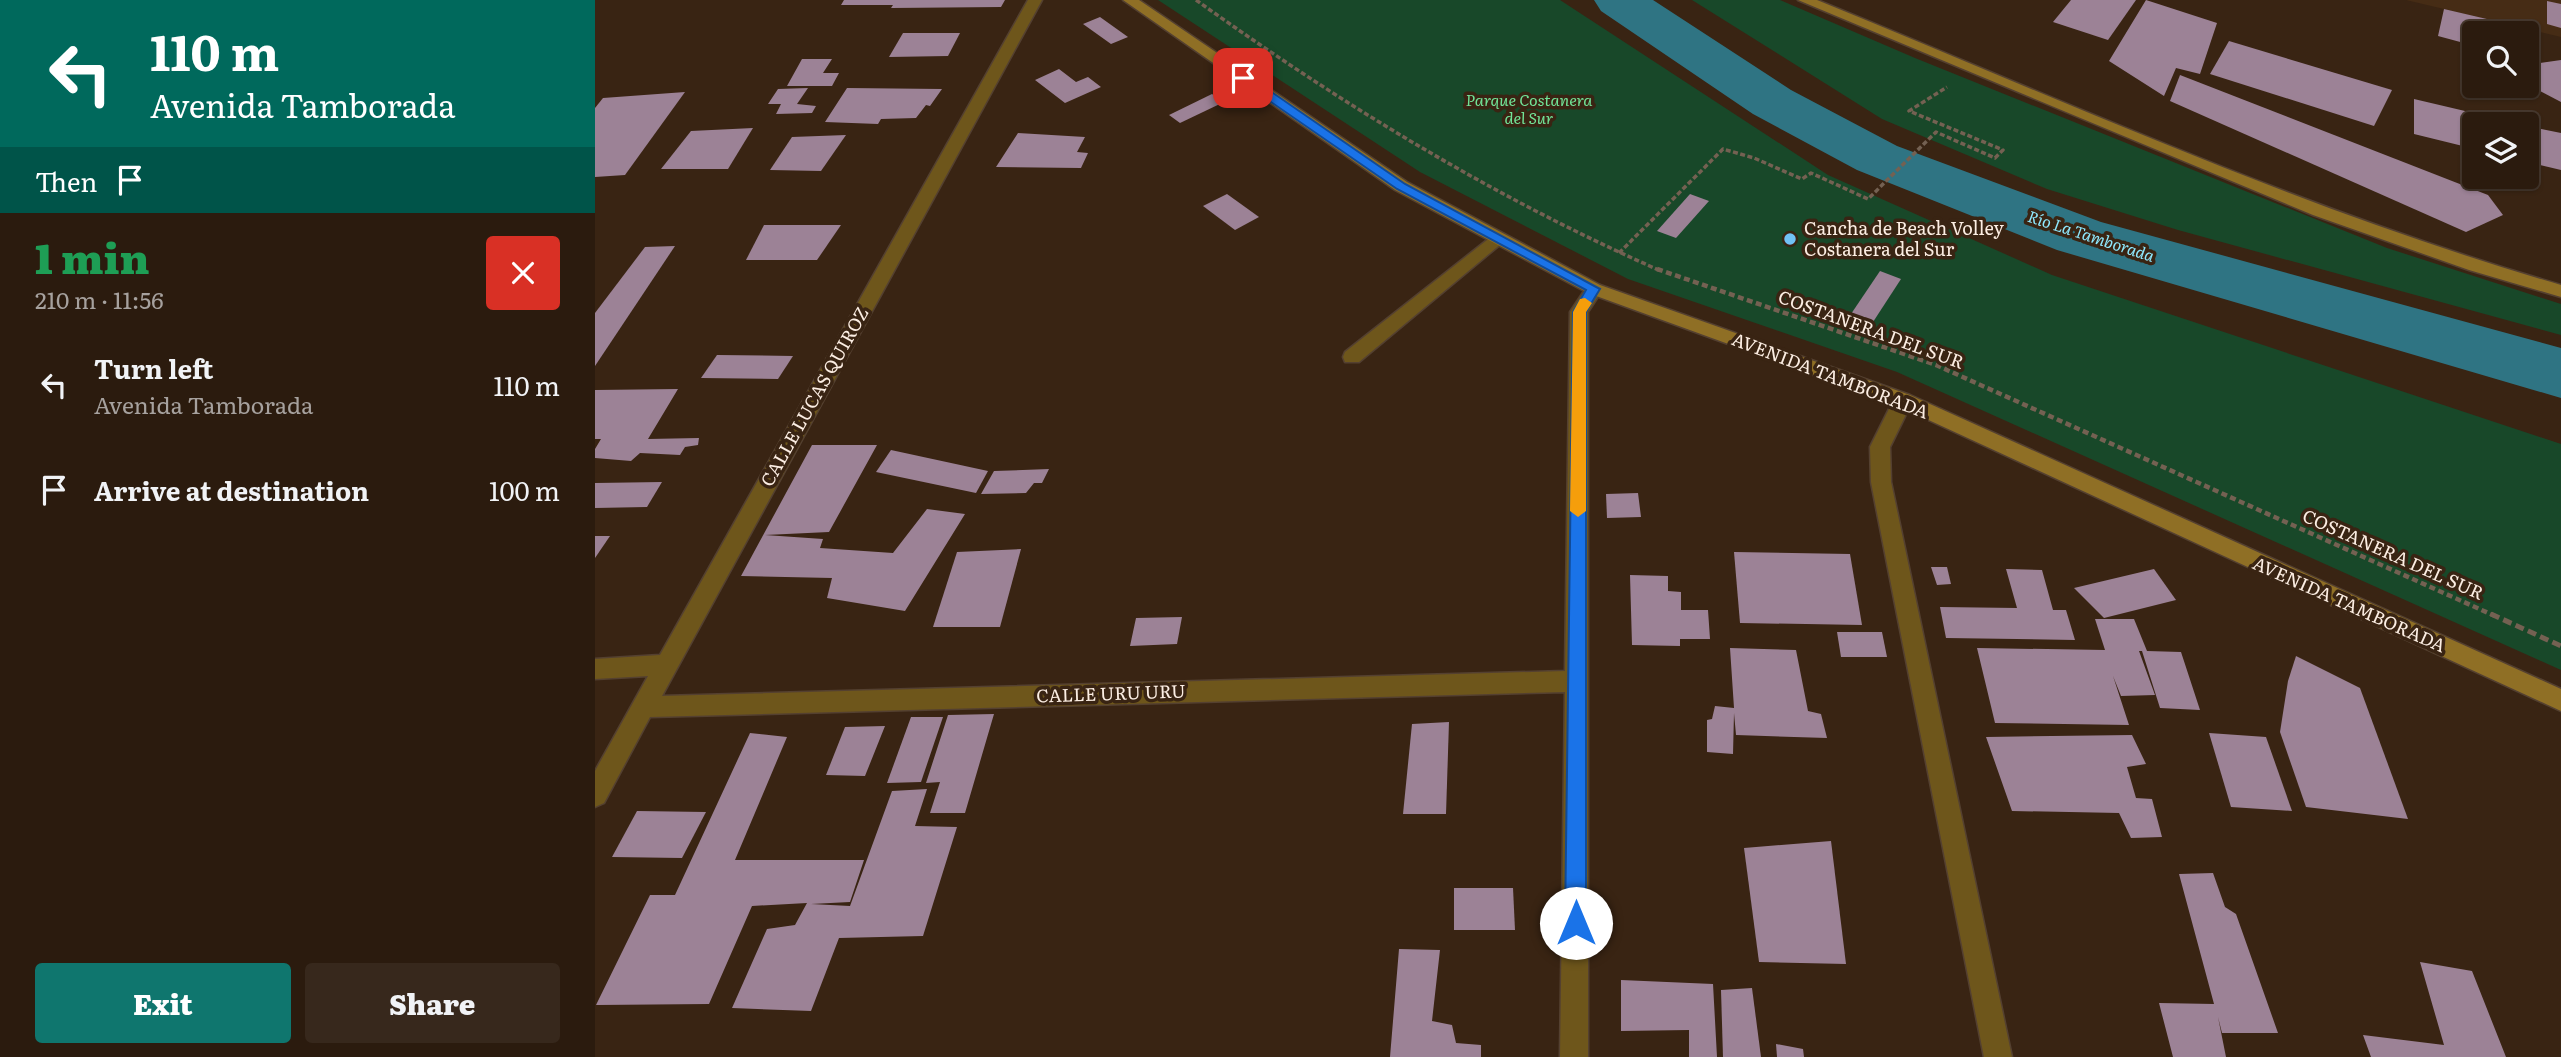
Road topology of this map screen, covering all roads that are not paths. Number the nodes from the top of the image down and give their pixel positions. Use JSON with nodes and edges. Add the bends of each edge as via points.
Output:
{"nodes":[{"id":1,"x":1035,"y":0,"type":"edge"},
{"id":2,"x":1130,"y":0,"type":"edge"},
{"id":3,"x":1805,"y":0,"type":"edge"},
{"id":4,"x":1496,"y":239,"type":"junction"},
{"id":5,"x":1594,"y":289,"type":"junction"},
{"id":6,"x":2561,"y":291,"type":"edge"},
{"id":7,"x":1352,"y":357,"type":"dead end"},
{"id":8,"x":1903,"y":400,"type":"junction"},
{"id":9,"x":669,"y":665,"type":"junction"},
{"id":10,"x":595,"y":669,"type":"edge"},
{"id":11,"x":1577,"y":681,"type":"junction"},
{"id":12,"x":2561,"y":700,"type":"edge"},
{"id":13,"x":645,"y":707,"type":"junction"},
{"id":14,"x":595,"y":794,"type":"edge"},
{"id":15,"x":1574,"y":1057,"type":"edge"},
{"id":16,"x":1998,"y":1057,"type":"edge"}],
"edges":[{"from":1,"to":9,"type":"street","name":"CALLE LUCAS QUIROZ"},
{"from":2,"to":4,"type":"main road","name":"AVENIDA TAMBORADA","via":[[1401,186]]},
{"from":3,"to":6,"type":"main road","via":[[2319,211]]},
{"from":4,"to":5,"type":"main road","name":"AVENIDA TAMBORADA"},
{"from":4,"to":7,"type":"street"},
{"from":5,"to":8,"type":"main road","name":"AVENIDA TAMBORADA"},
{"from":5,"to":11,"type":"street","via":[[1579,312]]},
{"from":8,"to":12,"type":"main road","name":"AVENIDA TAMBORADA"},
{"from":8,"to":16,"type":"street","via":[[1879,447],[1881,482]]},
{"from":9,"to":10,"type":"street"},
{"from":9,"to":13,"type":"street","name":"CALLE LUCAS QUIROZ"},
{"from":11,"to":13,"type":"street","name":"CALLE URU URU"},
{"from":11,"to":15,"type":"street"},
{"from":13,"to":14,"type":"street","name":"CALLE LUCAS QUIROZ"}]}
